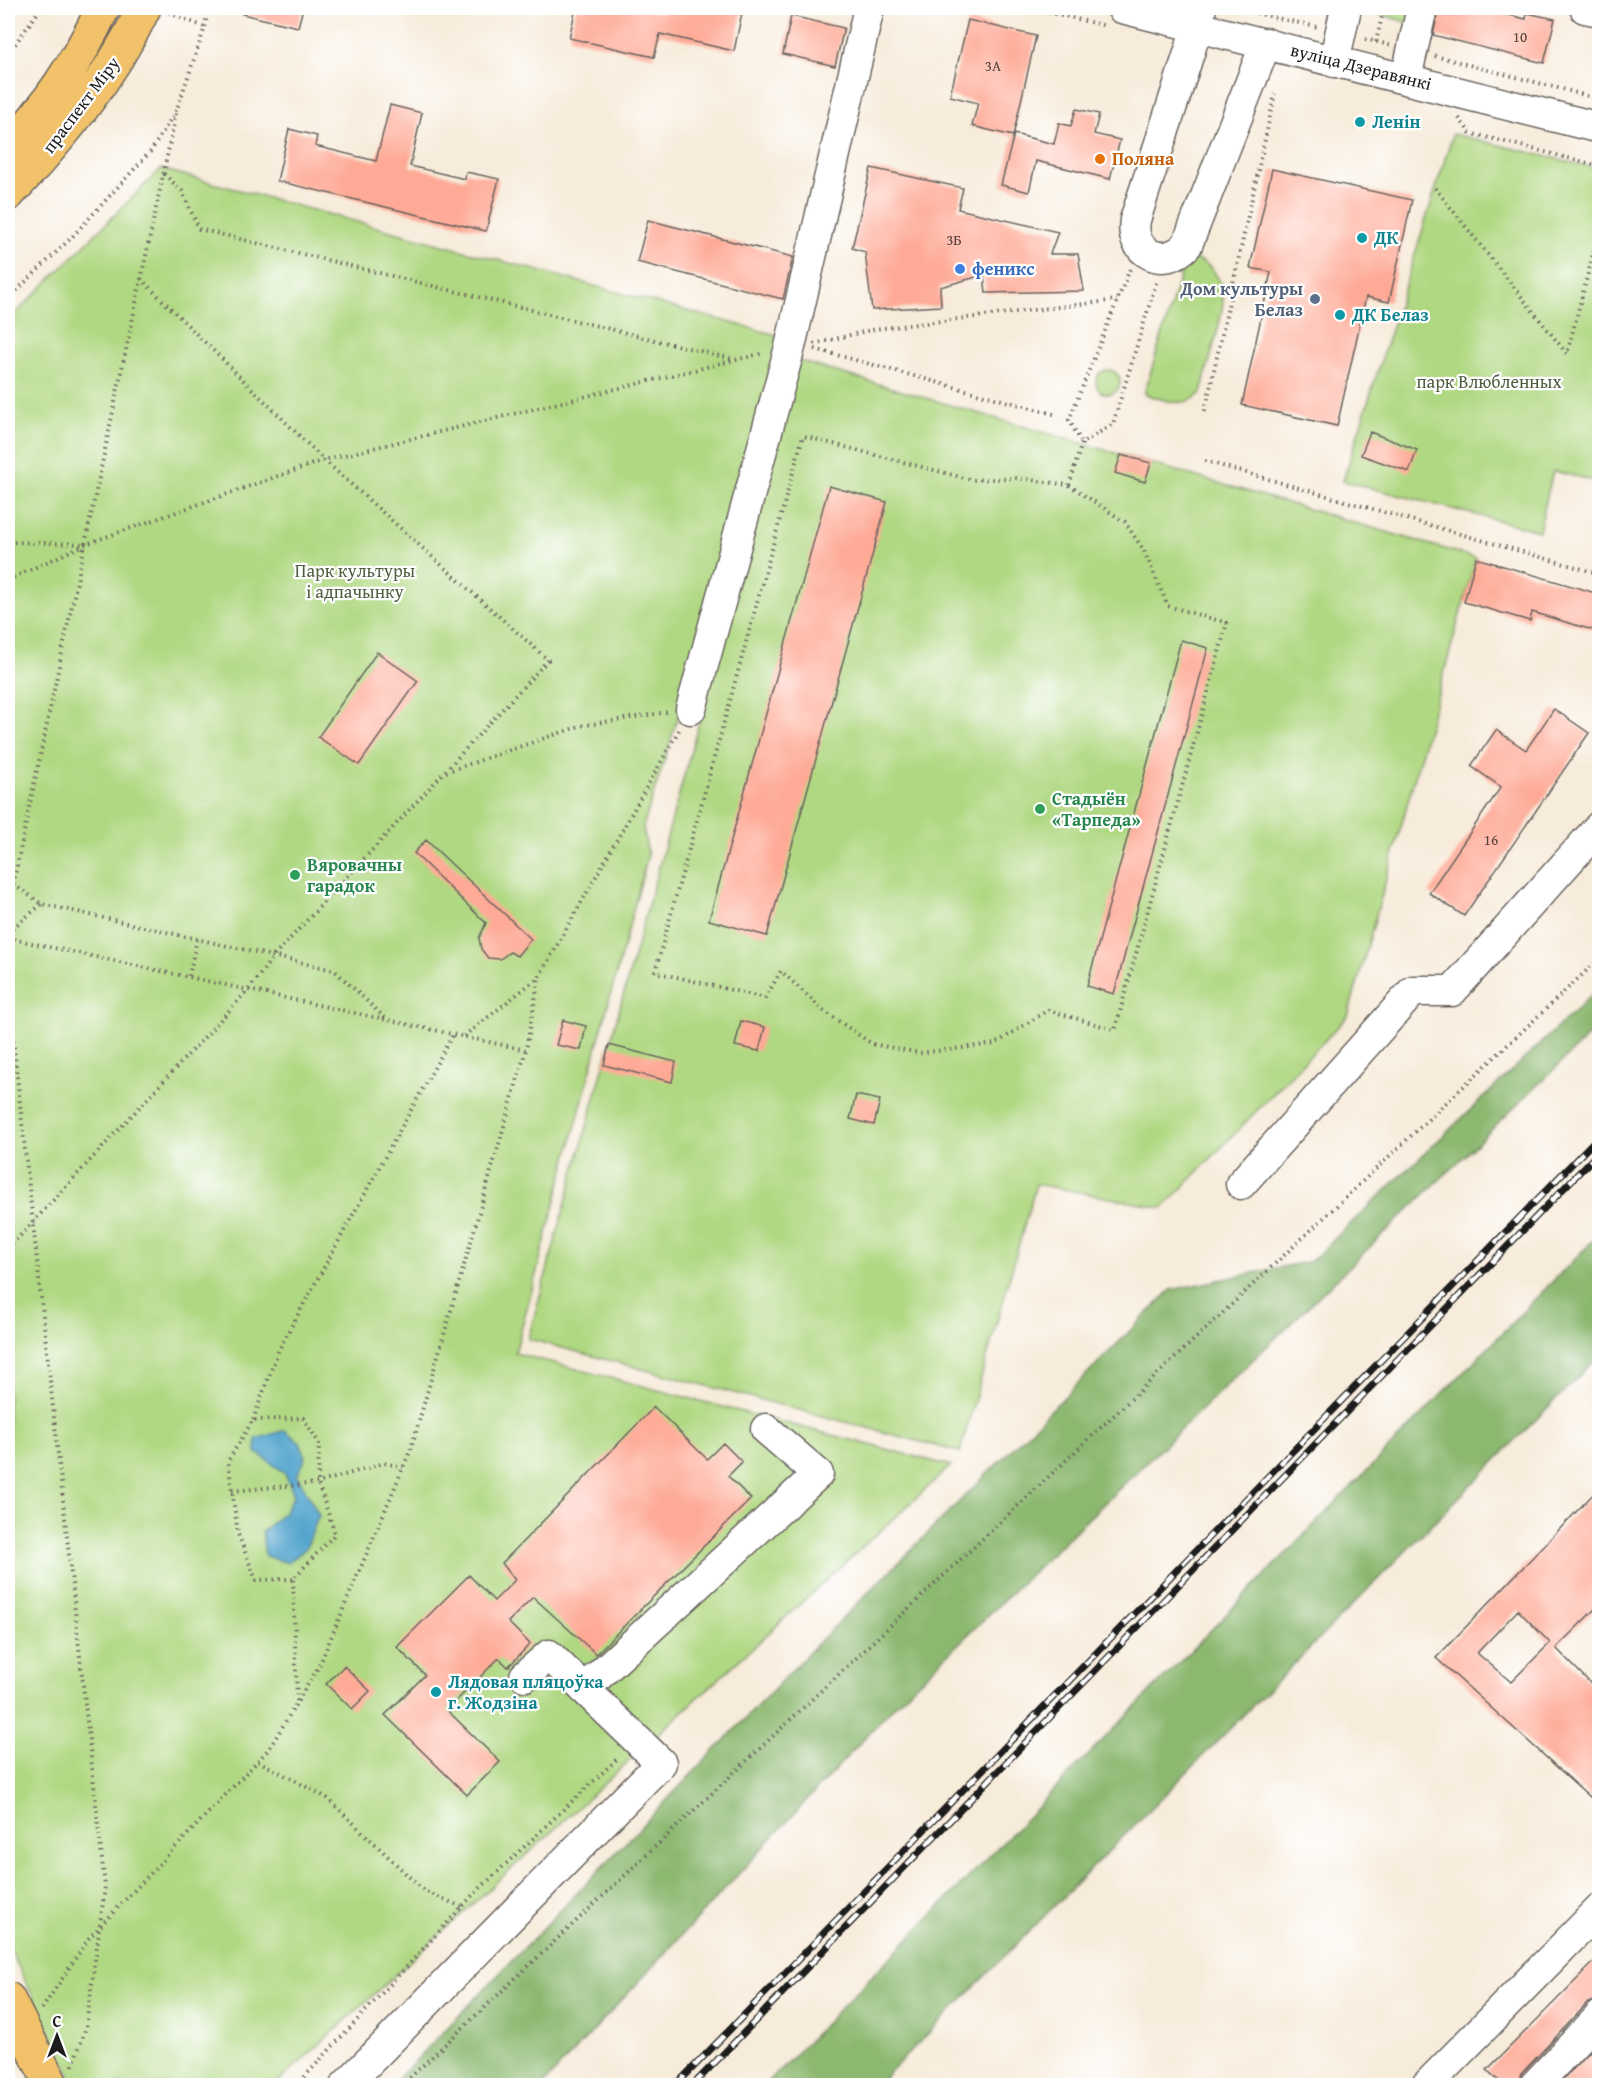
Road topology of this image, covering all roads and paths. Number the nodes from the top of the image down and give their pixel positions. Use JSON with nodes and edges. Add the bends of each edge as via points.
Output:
{"nodes":[{"id":1,"x":41,"y":8,"type":"edge"},
{"id":2,"x":103,"y":8,"type":"edge"},
{"id":3,"x":208,"y":8,"type":"edge"},
{"id":4,"x":869,"y":8,"type":"edge"},
{"id":5,"x":1122,"y":8,"type":"edge"},
{"id":6,"x":1585,"y":8,"type":"edge"},
{"id":7,"x":154,"y":10,"type":"edge"},
{"id":8,"x":1599,"y":11,"type":"edge"},
{"id":9,"x":1345,"y":14,"type":"edge"},
{"id":10,"x":1199,"y":17,"type":"edge"},
{"id":11,"x":1420,"y":20,"type":"edge"},
{"id":12,"x":205,"y":27,"type":"junction"},
{"id":13,"x":1266,"y":44,"type":"junction"},
{"id":14,"x":8,"y":54,"type":"edge"},
{"id":15,"x":1334,"y":62,"type":"junction"},
{"id":16,"x":1406,"y":78,"type":"junction"},
{"id":17,"x":1275,"y":92,"type":"dead end"},
{"id":18,"x":177,"y":109,"type":"junction"},
{"id":19,"x":1599,"y":128,"type":"edge"},
{"id":20,"x":8,"y":148,"type":"edge"},
{"id":21,"x":164,"y":173,"type":"junction"},
{"id":22,"x":1436,"y":188,"type":"dead end"},
{"id":23,"x":8,"y":194,"type":"edge"},
{"id":24,"x":1599,"y":227,"type":"edge"},
{"id":25,"x":1152,"y":252,"type":"junction"},
{"id":26,"x":141,"y":279,"type":"junction"},
{"id":27,"x":8,"y":299,"type":"edge"},
{"id":28,"x":1117,"y":300,"type":"junction"},
{"id":29,"x":790,"y":346,"type":"junction"},
{"id":30,"x":735,"y":360,"type":"junction"},
{"id":31,"x":1205,"y":411,"type":"dead end"},
{"id":32,"x":1057,"y":416,"type":"dead end"},
{"id":33,"x":1083,"y":443,"type":"junction"},
{"id":34,"x":324,"y":460,"type":"junction"},
{"id":35,"x":1205,"y":461,"type":"dead end"},
{"id":36,"x":1069,"y":485,"type":"junction"},
{"id":37,"x":8,"y":542,"type":"edge"},
{"id":38,"x":86,"y":544,"type":"junction"},
{"id":39,"x":1599,"y":574,"type":"edge"},
{"id":40,"x":8,"y":580,"type":"edge"},
{"id":41,"x":691,"y":709,"type":"junction"},
{"id":42,"x":443,"y":773,"type":"junction"},
{"id":43,"x":1599,"y":826,"type":"edge"},
{"id":44,"x":10,"y":885,"type":"edge"},
{"id":45,"x":42,"y":904,"type":"junction"},
{"id":46,"x":8,"y":932,"type":"edge"},
{"id":47,"x":8,"y":938,"type":"edge"},
{"id":48,"x":197,"y":939,"type":"junction"},
{"id":49,"x":274,"y":956,"type":"junction"},
{"id":50,"x":1599,"y":958,"type":"edge"},
{"id":51,"x":189,"y":976,"type":"junction"},
{"id":52,"x":539,"y":977,"type":"junction"},
{"id":53,"x":249,"y":989,"type":"junction"},
{"id":54,"x":8,"y":993,"type":"edge"},
{"id":55,"x":387,"y":1020,"type":"junction"},
{"id":56,"x":453,"y":1034,"type":"junction"},
{"id":57,"x":463,"y":1036,"type":"junction"},
{"id":58,"x":526,"y":1050,"type":"junction"},
{"id":59,"x":1241,"y":1184,"type":"dead end"},
{"id":60,"x":32,"y":1221,"type":"junction"},
{"id":61,"x":8,"y":1249,"type":"edge"},
{"id":62,"x":253,"y":1420,"type":"junction"},
{"id":63,"x":766,"y":1429,"type":"dead end"},
{"id":64,"x":404,"y":1467,"type":"junction"},
{"id":65,"x":318,"y":1483,"type":"junction"},
{"id":66,"x":232,"y":1491,"type":"junction"},
{"id":67,"x":293,"y":1579,"type":"junction"},
{"id":68,"x":525,"y":1676,"type":"dead end"},
{"id":69,"x":584,"y":1689,"type":"junction"},
{"id":70,"x":297,"y":1702,"type":"junction"},
{"id":71,"x":638,"y":1739,"type":"junction"},
{"id":72,"x":257,"y":1761,"type":"junction"},
{"id":73,"x":462,"y":1907,"type":"junction"},
{"id":74,"x":1599,"y":1909,"type":"edge"},
{"id":75,"x":100,"y":1927,"type":"junction"},
{"id":76,"x":8,"y":1998,"type":"edge"},
{"id":77,"x":1599,"y":2016,"type":"edge"},
{"id":78,"x":26,"y":2035,"type":"junction"},
{"id":79,"x":1442,"y":2080,"type":"edge"},
{"id":80,"x":59,"y":2081,"type":"edge"},
{"id":81,"x":296,"y":2085,"type":"edge"},
{"id":82,"x":345,"y":2085,"type":"edge"},
{"id":83,"x":401,"y":2085,"type":"edge"},
{"id":84,"x":1534,"y":2085,"type":"edge"}],
"edges":[{"from":1,"to":14,"type":"path"},
{"from":2,"to":20,"type":"main road","name":"праспект Міру","via":[[66,75]]},
{"from":3,"to":12,"type":"path"},
{"from":4,"to":29,"type":"street"},
{"from":5,"to":10,"type":"street","name":"вуліца Дзеравянкі"},
{"from":6,"to":8,"type":"street"},
{"from":7,"to":12,"type":"path"},
{"from":7,"to":23,"type":"main road","name":"праспект Міру","via":[[59,141]]},
{"from":9,"to":15,"type":"street"},
{"from":10,"to":13,"type":"street","name":"вуліца Дзеравянкі"},
{"from":10,"to":25,"type":"street","via":[[1135,220],[1134,229]]},
{"from":11,"to":16,"type":"street"},
{"from":12,"to":18,"type":"path"},
{"from":13,"to":15,"type":"street","name":"вуліца Дзеравянкі"},
{"from":13,"to":25,"type":"street","via":[[1187,245],[1173,256]]},
{"from":15,"to":16,"type":"street","name":"вуліца Дзеравянкі"},
{"from":16,"to":19,"type":"street","name":"вуліца Дзеравянкі"},
{"from":17,"to":31,"type":"path"},
{"from":18,"to":21,"type":"path"},
{"from":18,"to":27,"type":"path","via":[[151,151]]},
{"from":21,"to":26,"type":"path"},
{"from":21,"to":30,"type":"path","via":[[182,191],[199,229]]},
{"from":22,"to":24,"type":"path","via":[[1567,354]]},
{"from":25,"to":28,"type":"path"},
{"from":25,"to":33,"type":"path","via":[[1113,424]]},
{"from":26,"to":34,"type":"path"},
{"from":26,"to":38,"type":"path"},
{"from":28,"to":32,"type":"path","via":[[875,330],[805,346]]},
{"from":28,"to":33,"type":"path","via":[[1069,420]]},
{"from":29,"to":30,"type":"path"},
{"from":29,"to":41,"type":"street"},
{"from":30,"to":34,"type":"path"},
{"from":33,"to":36,"type":"path"},
{"from":34,"to":38,"type":"path"},
{"from":34,"to":42,"type":"path","via":[[548,660]]},
{"from":35,"to":39,"type":"path"},
{"from":36,"to":36,"type":"path","via":[[1015,478],[972,480],[803,436],[655,972],[765,998],[781,971],[824,1011],[872,1044],[920,1053],[995,1044],[1048,1010],[1115,1030],[1227,624],[1168,606],[1144,551],[1125,522]]},
{"from":37,"to":38,"type":"path"},
{"from":38,"to":40,"type":"path"},
{"from":38,"to":44,"type":"path"},
{"from":41,"to":42,"type":"path","via":[[580,726]]},
{"from":41,"to":52,"type":"path"},
{"from":42,"to":49,"type":"path"},
{"from":43,"to":59,"type":"street","via":[[1452,991],[1413,991]]},
{"from":44,"to":45,"type":"path"},
{"from":45,"to":46,"type":"path"},
{"from":45,"to":48,"type":"path"},
{"from":47,"to":51,"type":"path"},
{"from":48,"to":49,"type":"path"},
{"from":48,"to":51,"type":"path"},
{"from":49,"to":53,"type":"path"},
{"from":49,"to":55,"type":"path","via":[[334,970]]},
{"from":50,"to":83,"type":"path"},
{"from":51,"to":53,"type":"path"},
{"from":52,"to":57,"type":"path"},
{"from":52,"to":58,"type":"path"},
{"from":53,"to":55,"type":"path"},
{"from":53,"to":60,"type":"path"},
{"from":54,"to":60,"type":"path"},
{"from":55,"to":56,"type":"path"},
{"from":56,"to":57,"type":"path"},
{"from":56,"to":62,"type":"path","via":[[279,1349]]},
{"from":57,"to":58,"type":"path"},
{"from":58,"to":64,"type":"path"},
{"from":60,"to":61,"type":"path"},
{"from":60,"to":75,"type":"path","via":[[105,1887]]},
{"from":62,"to":65,"type":"path","via":[[303,1418],[319,1443]]},
{"from":62,"to":66,"type":"path","via":[[228,1461]]},
{"from":63,"to":69,"type":"street","via":[[818,1474]]},
{"from":64,"to":65,"type":"path","via":[[384,1463]]},
{"from":64,"to":70,"type":"path","via":[[319,1666]]},
{"from":65,"to":66,"type":"path"},
{"from":65,"to":67,"type":"path","via":[[334,1534]]},
{"from":66,"to":67,"type":"path","via":[[238,1534],[256,1580]]},
{"from":67,"to":70,"type":"path"},
{"from":68,"to":69,"type":"street","via":[[549,1655]]},
{"from":69,"to":71,"type":"street"},
{"from":70,"to":72,"type":"path","via":[[269,1749]]},
{"from":71,"to":73,"type":"path"},
{"from":71,"to":82,"type":"street","via":[[661,1763]]},
{"from":72,"to":73,"type":"path","via":[[327,1798],[424,1891]]},
{"from":72,"to":75,"type":"path"},
{"from":73,"to":81,"type":"path"},
{"from":74,"to":79,"type":"street"},
{"from":75,"to":78,"type":"path","via":[[77,1953]]},
{"from":75,"to":80,"type":"path","via":[[86,2027],[72,2067]]},
{"from":76,"to":78,"type":"main road"},
{"from":77,"to":84,"type":"street"},
{"from":78,"to":80,"type":"main road"}]}
